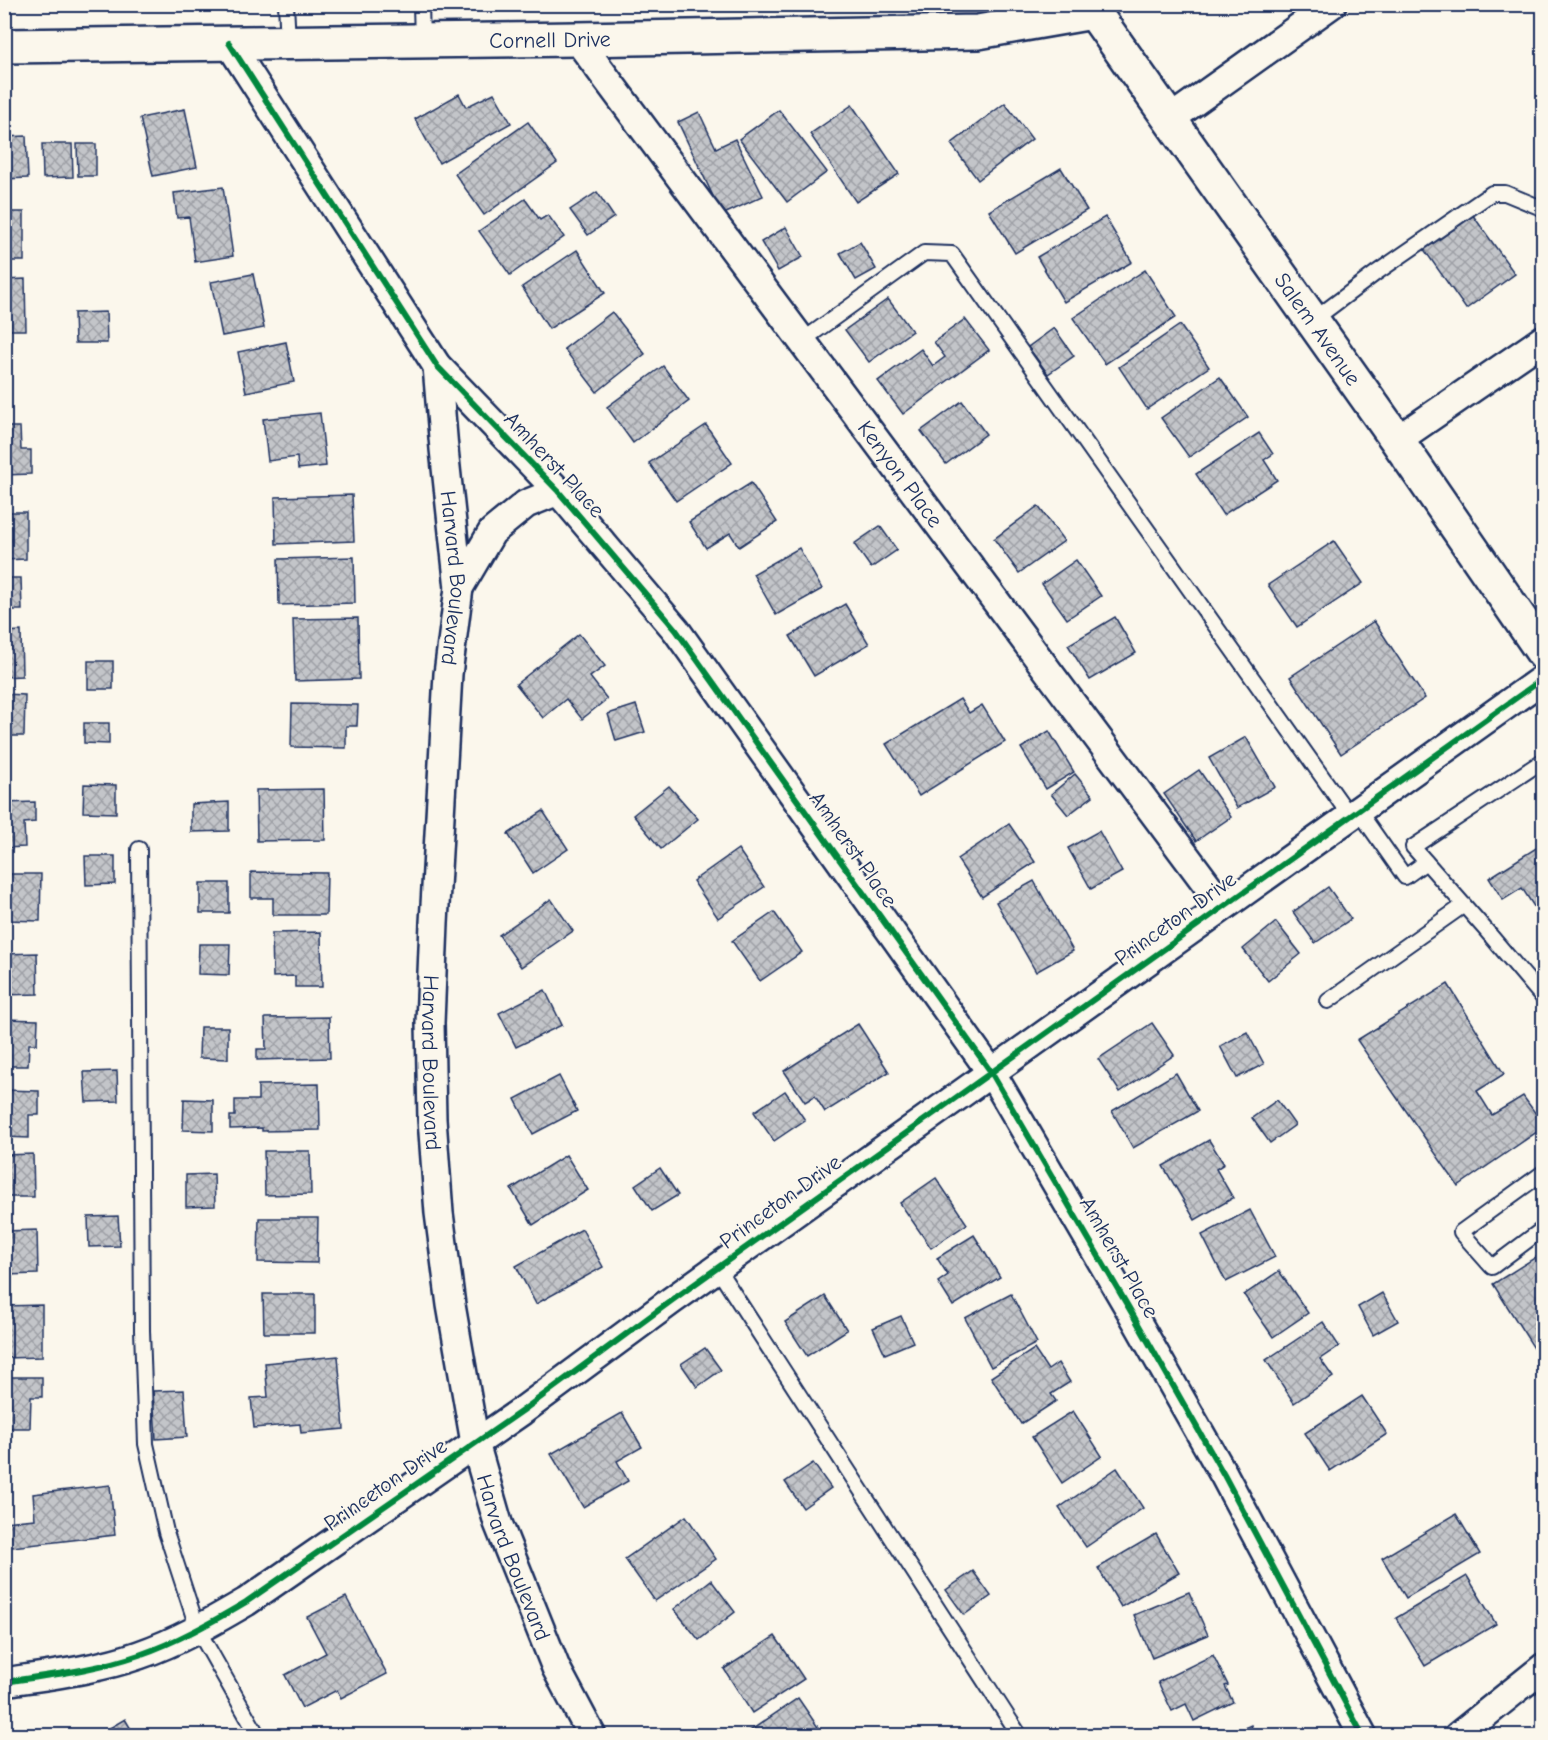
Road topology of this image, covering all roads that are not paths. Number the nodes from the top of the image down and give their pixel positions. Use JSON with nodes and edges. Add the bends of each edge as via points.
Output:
{"nodes":[{"id":1,"x":286,"y":4,"type":"edge"},
{"id":2,"x":421,"y":4,"type":"edge"},
{"id":3,"x":1332,"y":4,"type":"edge"},
{"id":4,"x":1090,"y":8,"type":"edge"},
{"id":5,"x":577,"y":39,"type":"junction"},
{"id":6,"x":422,"y":41,"type":"junction"},
{"id":7,"x":288,"y":42,"type":"junction"},
{"id":8,"x":229,"y":43,"type":"junction"},
{"id":9,"x":4,"y":46,"type":"edge"},
{"id":10,"x":1169,"y":120,"type":"junction"},
{"id":11,"x":1544,"y":209,"type":"edge"},
{"id":12,"x":1312,"y":321,"type":"junction"},
{"id":13,"x":1544,"y":339,"type":"edge"},
{"id":14,"x":802,"y":341,"type":"junction"},
{"id":15,"x":437,"y":366,"type":"junction"},
{"id":16,"x":1397,"y":440,"type":"junction"},
{"id":17,"x":558,"y":491,"type":"junction"},
{"id":18,"x":459,"y":588,"type":"junction"},
{"id":19,"x":1544,"y":654,"type":"edge"},
{"id":20,"x":1544,"y":678,"type":"edge"},
{"id":21,"x":1544,"y":760,"type":"edge"},
{"id":22,"x":1354,"y":813,"type":"junction"},
{"id":23,"x":139,"y":849,"type":"dead end"},
{"id":24,"x":1426,"y":862,"type":"junction"},
{"id":25,"x":1464,"y":905,"type":"junction"},
{"id":26,"x":1223,"y":906,"type":"junction"},
{"id":27,"x":1544,"y":999,"type":"edge"},
{"id":28,"x":1328,"y":1001,"type":"dead end"},
{"id":29,"x":991,"y":1072,"type":"junction"},
{"id":30,"x":1544,"y":1172,"type":"edge"},
{"id":31,"x":1544,"y":1228,"type":"edge"},
{"id":32,"x":717,"y":1268,"type":"junction"},
{"id":33,"x":475,"y":1443,"type":"junction"},
{"id":34,"x":198,"y":1630,"type":"junction"},
{"id":35,"x":1544,"y":1667,"type":"edge"},
{"id":36,"x":4,"y":1682,"type":"edge"},
{"id":37,"x":258,"y":1736,"type":"edge"},
{"id":38,"x":592,"y":1736,"type":"edge"},
{"id":39,"x":1020,"y":1736,"type":"edge"},
{"id":40,"x":1363,"y":1736,"type":"edge"},
{"id":41,"x":1458,"y":1736,"type":"edge"}],
"edges":[{"from":1,"to":7,"type":"lane"},
{"from":2,"to":6,"type":"lane"},
{"from":3,"to":10,"type":"street"},
{"from":4,"to":5,"type":"street","name":"Cornell Drive","via":[[978,32]]},
{"from":4,"to":10,"type":"street","name":"Salem Avenue"},
{"from":5,"to":6,"type":"street","name":"Cornell Drive"},
{"from":5,"to":14,"type":"street","name":"Kenyon Place"},
{"from":6,"to":7,"type":"street","name":"Cornell Drive"},
{"from":7,"to":8,"type":"street","name":"Cornell Drive"},
{"from":8,"to":9,"type":"street","name":"Cornell Drive"},
{"from":8,"to":15,"type":"street","name":"Amherst Place"},
{"from":10,"to":12,"type":"street","name":"Salem Avenue"},
{"from":11,"to":12,"type":"lane","via":[[1505,193],[1492,194]]},
{"from":12,"to":16,"type":"street","name":"Salem Avenue"},
{"from":13,"to":16,"type":"street"},
{"from":14,"to":22,"type":"lane","via":[[924,253],[952,254]]},
{"from":14,"to":26,"type":"street","name":"Kenyon Place"},
{"from":15,"to":17,"type":"street","name":"Amherst Place"},
{"from":15,"to":18,"type":"street","name":"Harvard Boulevard"},
{"from":16,"to":19,"type":"street","name":"Salem Avenue"},
{"from":17,"to":18,"type":"street","via":[[526,504],[492,532]]},
{"from":17,"to":29,"type":"street","name":"Amherst Place","via":[[676,630]]},
{"from":18,"to":33,"type":"street","name":"Harvard Boulevard","via":[[448,674],[430,1023],[439,1213]]},
{"from":20,"to":22,"type":"street","name":"Princeton Drive"},
{"from":21,"to":24,"type":"lane","via":[[1413,847]]},
{"from":22,"to":24,"type":"lane","via":[[1405,877]]},
{"from":22,"to":26,"type":"street","name":"Princeton Drive"},
{"from":23,"to":34,"type":"lane","via":[[146,1444],[166,1532]]},
{"from":24,"to":25,"type":"lane"},
{"from":25,"to":27,"type":"lane"},
{"from":25,"to":28,"type":"lane"},
{"from":26,"to":29,"type":"street","name":"Princeton Drive"},
{"from":29,"to":32,"type":"street","name":"Princeton Drive"},
{"from":29,"to":40,"type":"street","name":"Amherst Place","via":[[1224,1475]]},
{"from":30,"to":31,"type":"lane","via":[[1461,1232],[1492,1267]]},
{"from":32,"to":33,"type":"street","name":"Princeton Drive"},
{"from":32,"to":39,"type":"lane"},
{"from":33,"to":34,"type":"street","name":"Princeton Drive","via":[[246,1602]]},
{"from":33,"to":38,"type":"street","name":"Harvard Boulevard","via":[[498,1523],[548,1647]]},
{"from":34,"to":36,"type":"street","name":"Princeton Drive","via":[[140,1655],[96,1667]]},
{"from":34,"to":37,"type":"lane"},
{"from":35,"to":41,"type":"street"}]}
